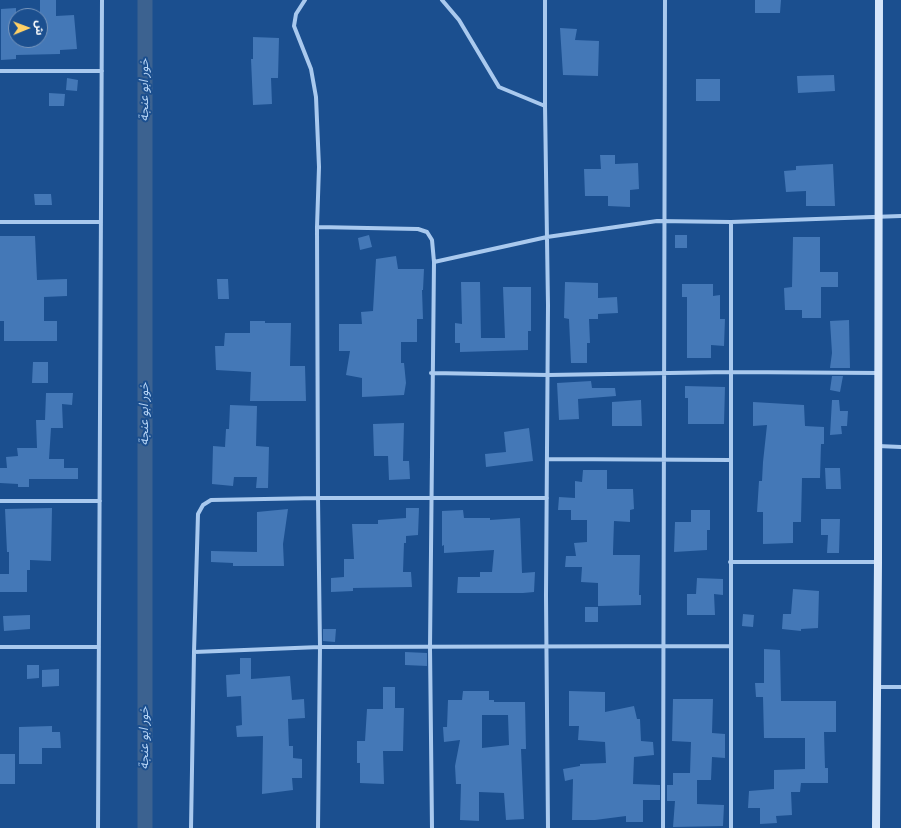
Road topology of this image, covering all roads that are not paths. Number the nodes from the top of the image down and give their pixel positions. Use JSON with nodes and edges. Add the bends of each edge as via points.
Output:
{"nodes":[{"id":1,"x":102,"y":0,"type":"edge"},
{"id":2,"x":306,"y":0,"type":"edge"},
{"id":3,"x":442,"y":0,"type":"edge"},
{"id":4,"x":545,"y":0,"type":"edge"},
{"id":5,"x":665,"y":0,"type":"edge"},
{"id":6,"x":878,"y":0,"type":"edge"},
{"id":7,"x":102,"y":71,"type":"junction"},
{"id":8,"x":0,"y":72,"type":"edge"},
{"id":9,"x":545,"y":106,"type":"junction"},
{"id":10,"x":901,"y":216,"type":"edge"},
{"id":11,"x":878,"y":217,"type":"junction"},
{"id":12,"x":665,"y":221,"type":"junction"},
{"id":13,"x":0,"y":222,"type":"edge"},
{"id":14,"x":101,"y":222,"type":"junction"},
{"id":15,"x":731,"y":222,"type":"junction"},
{"id":16,"x":317,"y":227,"type":"junction"},
{"id":17,"x":547,"y":237,"type":"junction"},
{"id":18,"x":434,"y":262,"type":"junction"},
{"id":19,"x":730,"y":372,"type":"junction"},
{"id":20,"x":665,"y":373,"type":"junction"},
{"id":21,"x":879,"y":373,"type":"junction"},
{"id":22,"x":431,"y":374,"type":"junction"},
{"id":23,"x":548,"y":375,"type":"junction"},
{"id":24,"x":878,"y":446,"type":"junction"},
{"id":25,"x":901,"y":447,"type":"edge"},
{"id":26,"x":548,"y":459,"type":"junction"},
{"id":27,"x":664,"y":460,"type":"junction"},
{"id":28,"x":730,"y":460,"type":"junction"},
{"id":29,"x":318,"y":498,"type":"junction"},
{"id":30,"x":547,"y":498,"type":"junction"},
{"id":31,"x":431,"y":499,"type":"junction"},
{"id":32,"x":0,"y":501,"type":"edge"},
{"id":33,"x":100,"y":501,"type":"junction"},
{"id":34,"x":730,"y":562,"type":"junction"},
{"id":35,"x":878,"y":562,"type":"junction"},
{"id":36,"x":547,"y":646,"type":"junction"},
{"id":37,"x":664,"y":646,"type":"junction"},
{"id":38,"x":730,"y":646,"type":"junction"},
{"id":39,"x":0,"y":647,"type":"edge"},
{"id":40,"x":99,"y":647,"type":"junction"},
{"id":41,"x":320,"y":647,"type":"junction"},
{"id":42,"x":430,"y":647,"type":"junction"},
{"id":43,"x":194,"y":652,"type":"junction"},
{"id":44,"x":877,"y":687,"type":"junction"},
{"id":45,"x":901,"y":687,"type":"edge"},
{"id":46,"x":98,"y":828,"type":"edge"},
{"id":47,"x":191,"y":828,"type":"edge"},
{"id":48,"x":318,"y":828,"type":"edge"},
{"id":49,"x":432,"y":828,"type":"edge"},
{"id":50,"x":548,"y":828,"type":"edge"},
{"id":51,"x":663,"y":828,"type":"edge"},
{"id":52,"x":731,"y":828,"type":"edge"},
{"id":53,"x":876,"y":828,"type":"edge"}],
"edges":[{"from":1,"to":7,"type":"street"},
{"from":2,"to":16,"type":"street","via":[[296,14],[294,26],[311,69],[316,97],[319,167]]},
{"from":3,"to":9,"type":"street","via":[[463,26],[499,87]]},
{"from":4,"to":9,"type":"street"},
{"from":5,"to":12,"type":"street"},
{"from":6,"to":11,"type":"main road"},
{"from":7,"to":8,"type":"street"},
{"from":7,"to":14,"type":"street"},
{"from":9,"to":17,"type":"street"},
{"from":10,"to":11,"type":"street"},
{"from":11,"to":15,"type":"street"},
{"from":11,"to":21,"type":"main road"},
{"from":12,"to":15,"type":"street"},
{"from":12,"to":17,"type":"street"},
{"from":12,"to":20,"type":"street"},
{"from":13,"to":14,"type":"street"},
{"from":14,"to":33,"type":"street"},
{"from":15,"to":19,"type":"street"},
{"from":16,"to":18,"type":"street","via":[[418,229],[427,232],[432,240]]},
{"from":16,"to":29,"type":"street"},
{"from":17,"to":18,"type":"street"},
{"from":17,"to":23,"type":"street"},
{"from":18,"to":22,"type":"street"},
{"from":19,"to":20,"type":"street"},
{"from":19,"to":21,"type":"street"},
{"from":19,"to":28,"type":"street"},
{"from":20,"to":23,"type":"street"},
{"from":20,"to":27,"type":"street"},
{"from":21,"to":24,"type":"main road"},
{"from":22,"to":23,"type":"street"},
{"from":22,"to":31,"type":"street"},
{"from":23,"to":26,"type":"street"},
{"from":24,"to":25,"type":"street"},
{"from":24,"to":35,"type":"main road"},
{"from":26,"to":27,"type":"street"},
{"from":26,"to":30,"type":"street"},
{"from":27,"to":28,"type":"street"},
{"from":27,"to":37,"type":"street"},
{"from":28,"to":34,"type":"street"},
{"from":29,"to":31,"type":"street"},
{"from":29,"to":41,"type":"street"},
{"from":29,"to":43,"type":"street","via":[[211,500],[203,505],[198,514]]},
{"from":30,"to":31,"type":"street"},
{"from":30,"to":36,"type":"street"},
{"from":31,"to":42,"type":"street"},
{"from":32,"to":33,"type":"street"},
{"from":33,"to":40,"type":"street"},
{"from":34,"to":35,"type":"street"},
{"from":34,"to":38,"type":"street"},
{"from":35,"to":44,"type":"main road"},
{"from":36,"to":37,"type":"street"},
{"from":36,"to":42,"type":"street"},
{"from":36,"to":50,"type":"street"},
{"from":37,"to":38,"type":"street"},
{"from":37,"to":51,"type":"street"},
{"from":38,"to":52,"type":"street"},
{"from":39,"to":40,"type":"street"},
{"from":40,"to":46,"type":"street"},
{"from":41,"to":42,"type":"street"},
{"from":41,"to":43,"type":"street"},
{"from":41,"to":48,"type":"street"},
{"from":42,"to":49,"type":"street"},
{"from":43,"to":47,"type":"street"},
{"from":44,"to":45,"type":"street"},
{"from":44,"to":53,"type":"main road"}]}
